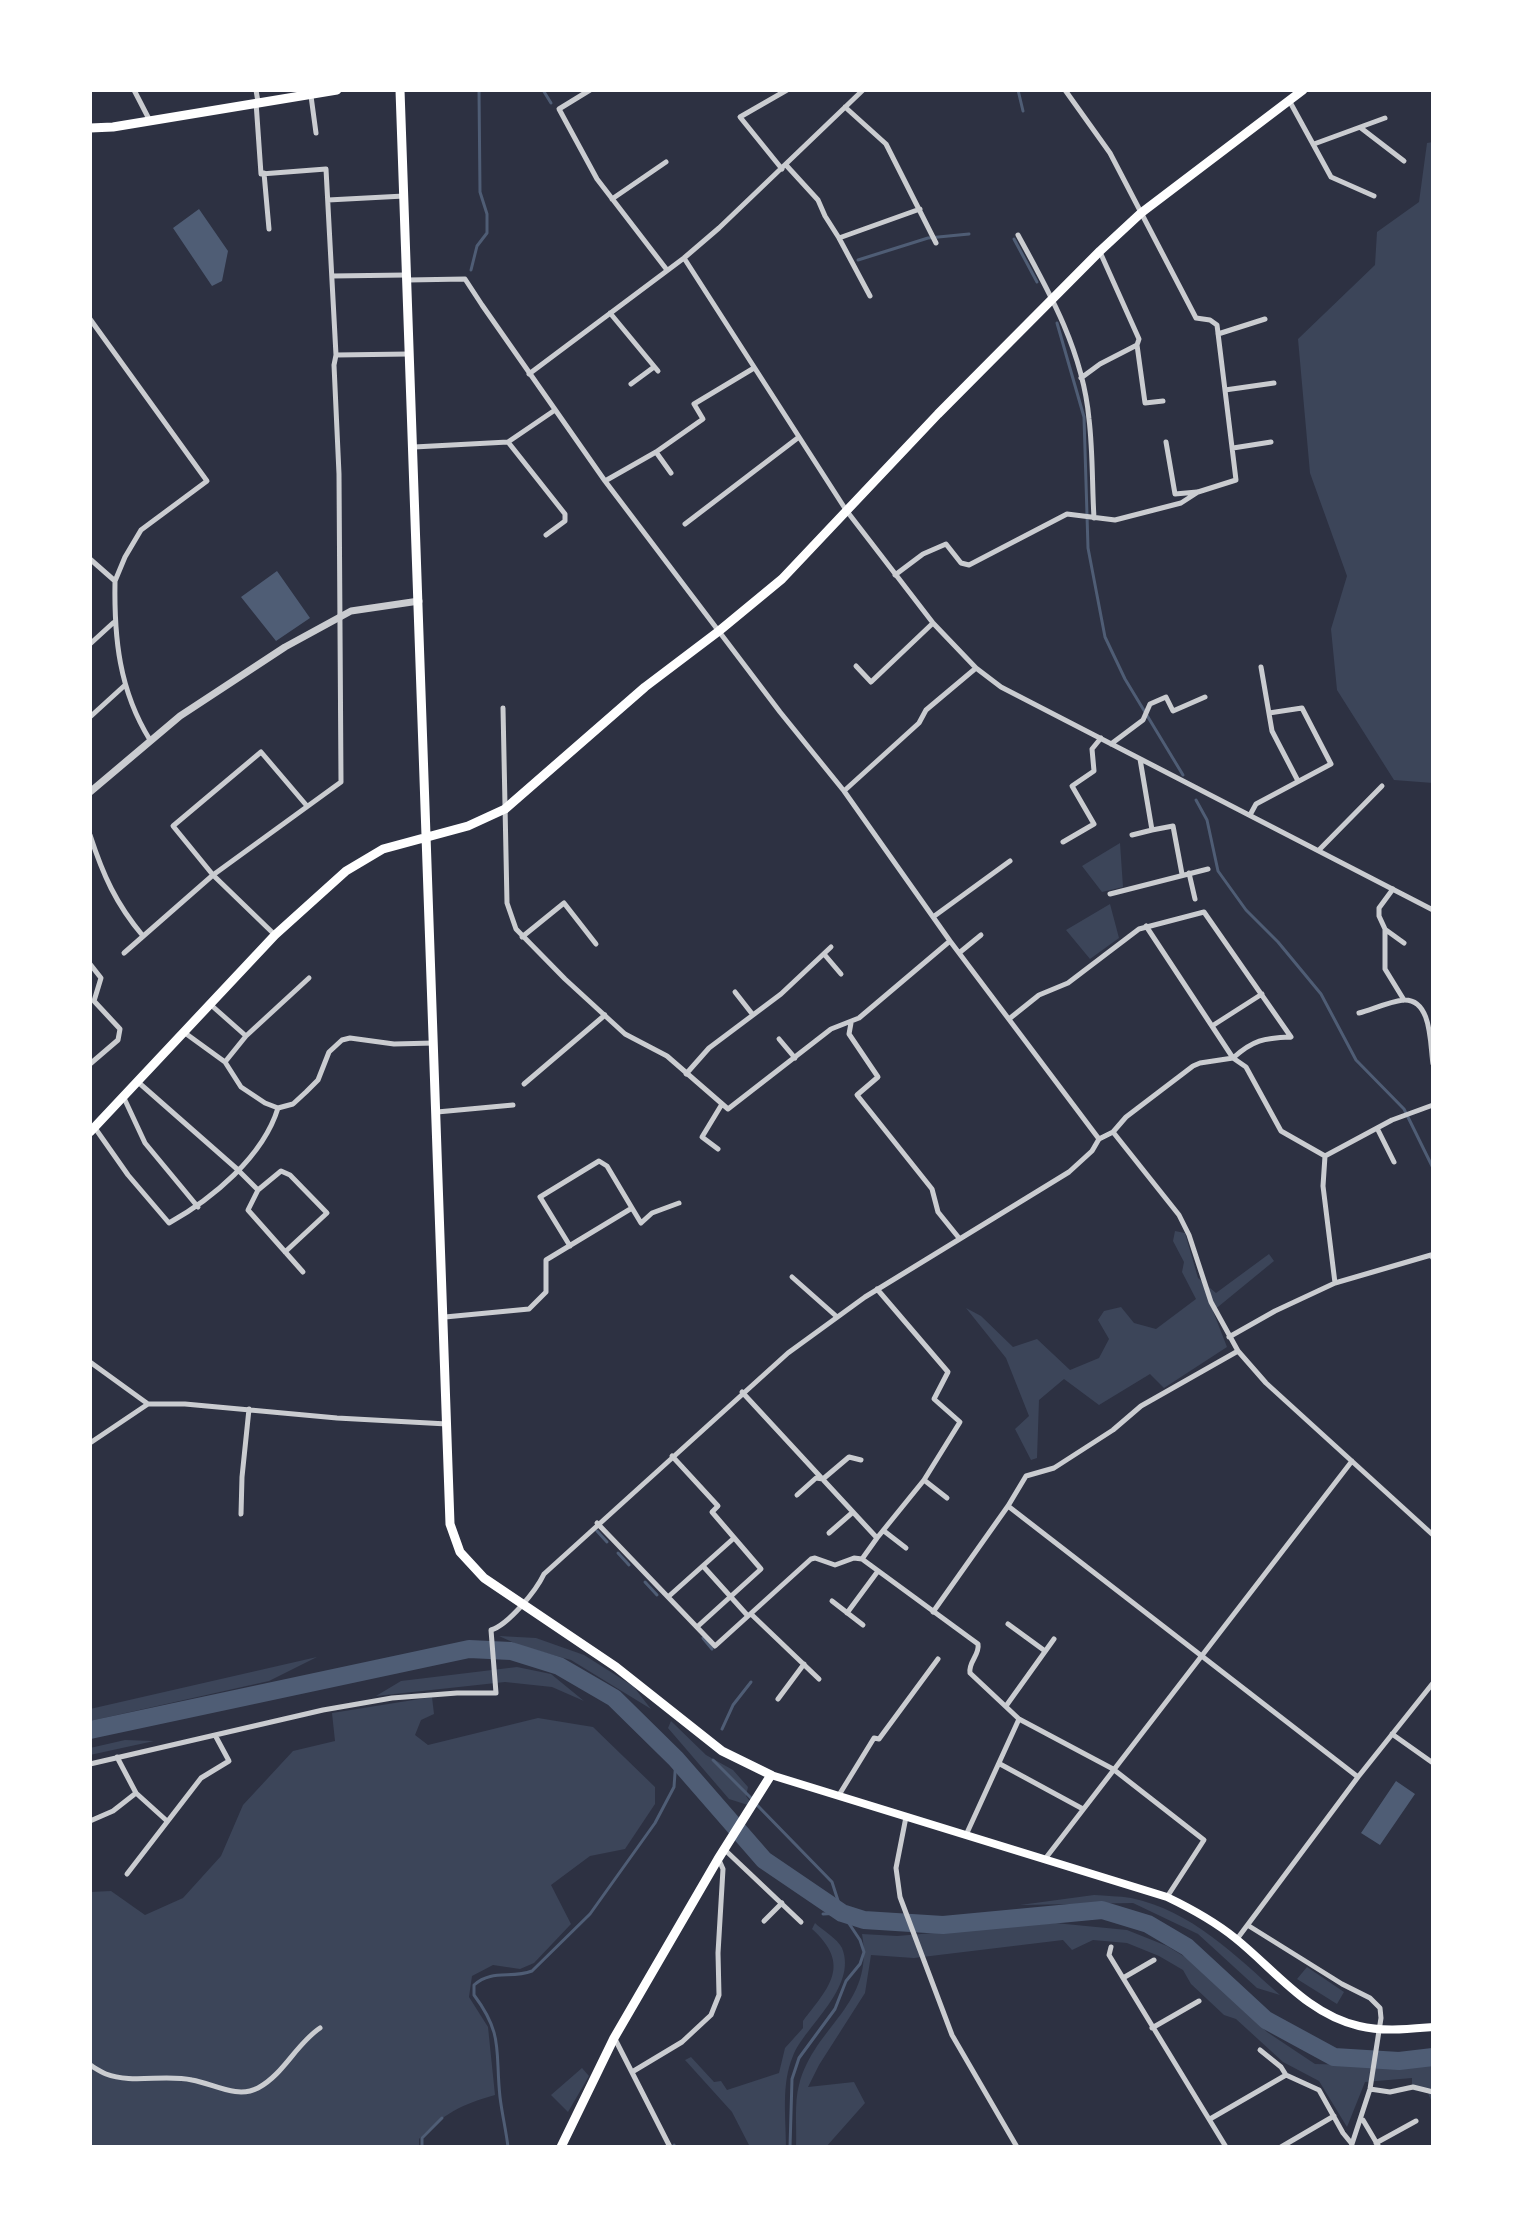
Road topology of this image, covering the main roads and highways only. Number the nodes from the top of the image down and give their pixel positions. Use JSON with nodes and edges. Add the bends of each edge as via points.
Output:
{"nodes":[{"id":1,"x":337,"y":90,"type":"edge"},
{"id":2,"x":400,"y":90,"type":"edge"},
{"id":3,"x":1303,"y":90,"type":"edge"},
{"id":4,"x":90,"y":128,"type":"edge"},
{"id":5,"x":427,"y":838,"type":"junction"},
{"id":6,"x":92,"y":1130,"type":"edge"},
{"id":7,"x":771,"y":1775,"type":"junction"},
{"id":8,"x":1433,"y":2027,"type":"edge"},
{"id":9,"x":561,"y":2147,"type":"edge"}],
"edges":[{"from":1,"to":4,"type":"main road"},
{"from":2,"to":5,"type":"main road"},
{"from":3,"to":5,"type":"main road","via":[[1141,213],[1100,251],[782,579],[645,687],[505,809]]},
{"from":5,"to":6,"type":"main road","via":[[383,849],[346,871],[275,935]]},
{"from":5,"to":7,"type":"main road","via":[[450,1524],[455,1540],[471,1567],[616,1667],[722,1751]]},
{"from":7,"to":8,"type":"main road","via":[[1167,1897],[1237,1939],[1317,2009],[1380,2030]]},
{"from":7,"to":9,"type":"main road","via":[[614,2038]]}]}
